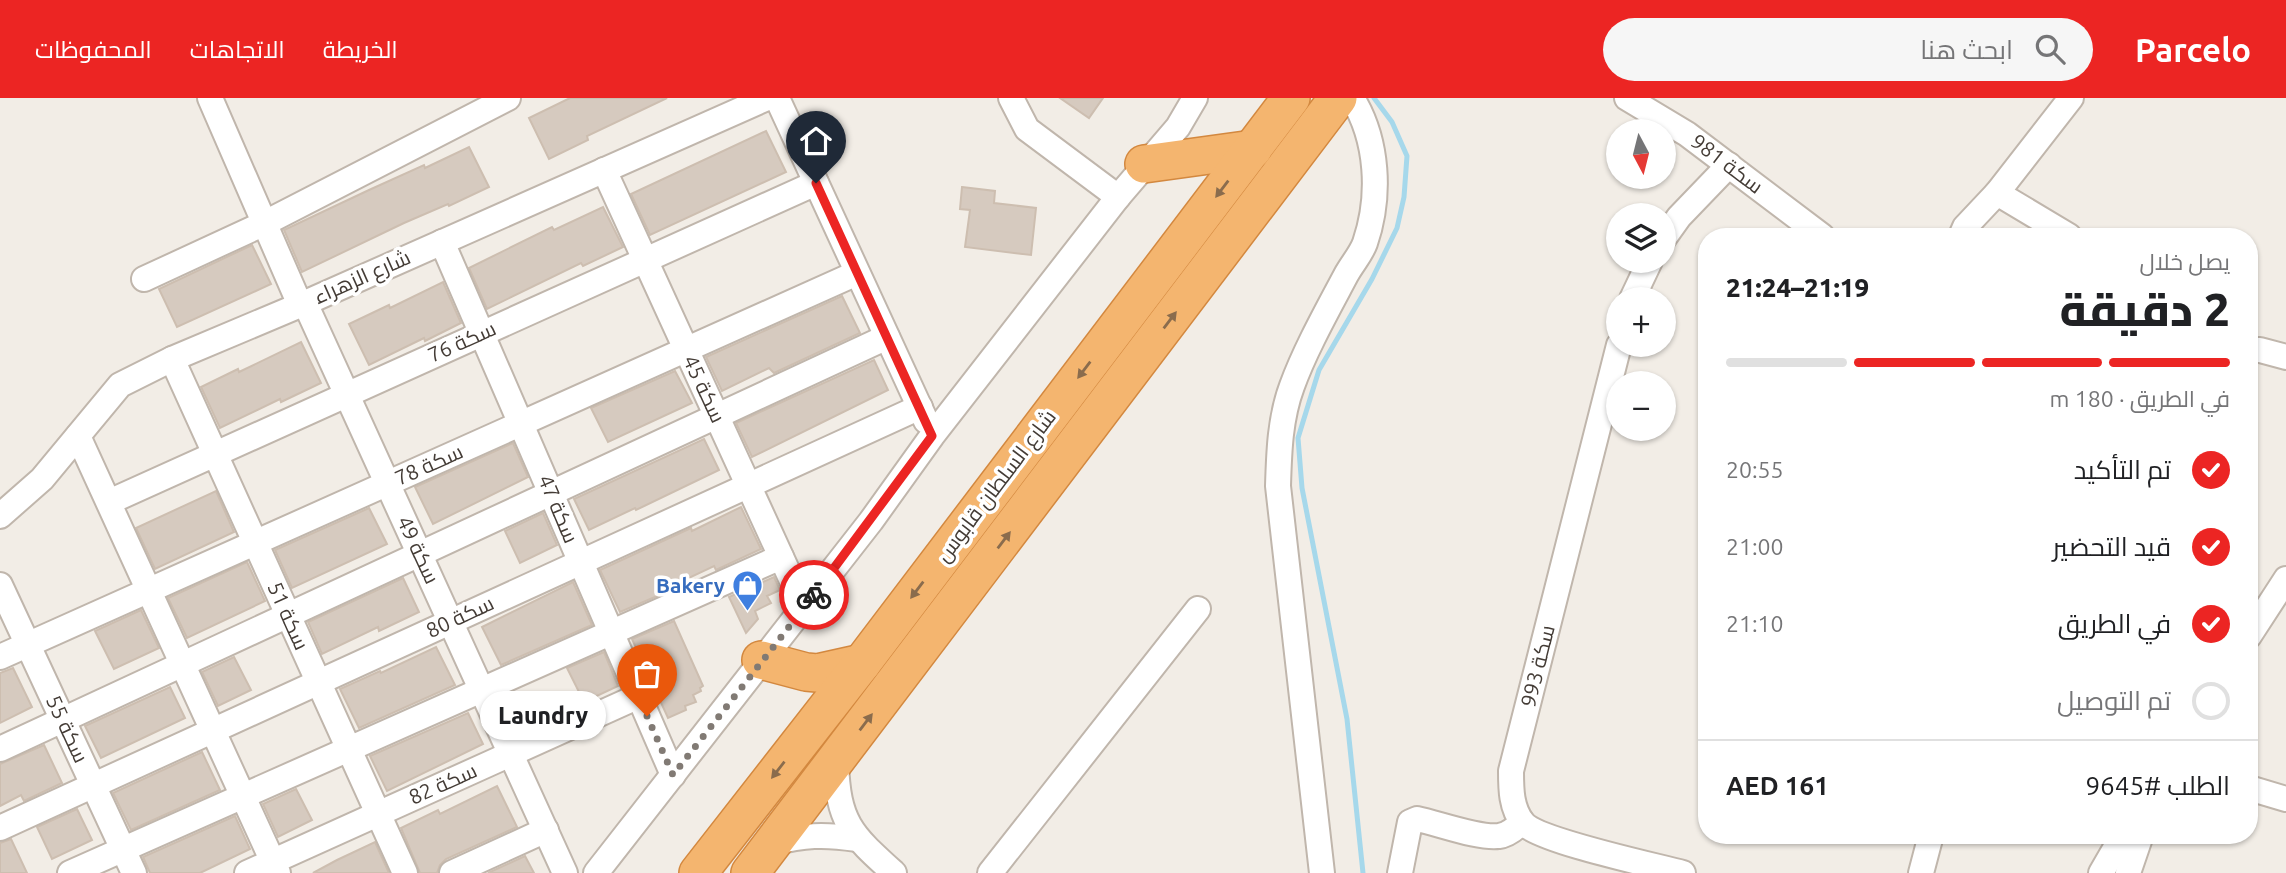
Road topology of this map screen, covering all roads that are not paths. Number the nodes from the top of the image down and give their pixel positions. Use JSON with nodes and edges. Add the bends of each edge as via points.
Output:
{"nodes":[{"id":1,"x":210,"y":98,"type":"edge"},
{"id":2,"x":508,"y":98,"type":"edge"},
{"id":3,"x":767,"y":98,"type":"edge"},
{"id":4,"x":777,"y":98,"type":"edge"},
{"id":5,"x":1011,"y":98,"type":"edge"},
{"id":6,"x":1195,"y":98,"type":"edge"},
{"id":7,"x":1338,"y":98,"type":"edge"},
{"id":8,"x":1352,"y":98,"type":"edge"},
{"id":9,"x":1627,"y":98,"type":"edge"},
{"id":10,"x":2071,"y":98,"type":"edge"},
{"id":11,"x":1285,"y":107,"type":"edge"},
{"id":12,"x":1252,"y":149,"type":"junction"},
{"id":13,"x":1144,"y":164,"type":"junction"},
{"id":14,"x":1729,"y":165,"type":"junction"},
{"id":15,"x":604,"y":170,"type":"junction"},
{"id":16,"x":816,"y":183,"type":"junction"},
{"id":17,"x":1997,"y":193,"type":"junction"},
{"id":18,"x":1118,"y":197,"type":"junction"},
{"id":19,"x":1676,"y":222,"type":"edge"},
{"id":20,"x":265,"y":223,"type":"junction"},
{"id":21,"x":1812,"y":228,"type":"edge"},
{"id":22,"x":1965,"y":228,"type":"edge"},
{"id":23,"x":2056,"y":228,"type":"edge"},
{"id":24,"x":442,"y":242,"type":"junction"},
{"id":25,"x":645,"y":260,"type":"junction"},
{"id":26,"x":857,"y":272,"type":"junction"},
{"id":27,"x":144,"y":279,"type":"dead end"},
{"id":28,"x":302,"y":304,"type":"junction"},
{"id":29,"x":482,"y":334,"type":"junction"},
{"id":30,"x":887,"y":337,"type":"junction"},
{"id":31,"x":686,"y":349,"type":"junction"},
{"id":32,"x":2258,"y":349,"type":"edge"},
{"id":33,"x":1616,"y":357,"type":"edge"},
{"id":34,"x":2286,"y":357,"type":"edge"},
{"id":35,"x":172,"y":359,"type":"junction"},
{"id":36,"x":347,"y":395,"type":"junction"},
{"id":37,"x":920,"y":407,"type":"junction"},
{"id":38,"x":717,"y":416,"type":"junction"},
{"id":39,"x":521,"y":424,"type":"junction"},
{"id":40,"x":78,"y":436,"type":"junction"},
{"id":41,"x":932,"y":436,"type":"junction"},
{"id":42,"x":215,"y":454,"type":"junction"},
{"id":43,"x":388,"y":483,"type":"junction"},
{"id":44,"x":748,"y":485,"type":"junction"},
{"id":45,"x":551,"y":493,"type":"junction"},
{"id":46,"x":109,"y":502,"type":"junction"},
{"id":47,"x":0,"y":516,"type":"edge"},
{"id":48,"x":255,"y":543,"type":"junction"},
{"id":49,"x":420,"y":554,"type":"junction"},
{"id":50,"x":781,"y":557,"type":"junction"},
{"id":51,"x":581,"y":562,"type":"junction"},
{"id":52,"x":2286,"y":579,"type":"edge"},
{"id":53,"x":0,"y":585,"type":"edge"},
{"id":54,"x":149,"y":590,"type":"junction"},
{"id":55,"x":804,"y":607,"type":"junction"},
{"id":56,"x":1198,"y":609,"type":"dead end"},
{"id":57,"x":288,"y":615,"type":"junction"},
{"id":58,"x":451,"y":621,"type":"junction"},
{"id":59,"x":2258,"y":622,"type":"edge"},
{"id":60,"x":611,"y":632,"type":"junction"},
{"id":61,"x":28,"y":645,"type":"junction"},
{"id":62,"x":0,"y":657,"type":"edge"},
{"id":63,"x":761,"y":660,"type":"junction"},
{"id":64,"x":862,"y":663,"type":"junction"},
{"id":65,"x":183,"y":664,"type":"junction"},
{"id":66,"x":318,"y":682,"type":"junction"},
{"id":67,"x":482,"y":690,"type":"junction"},
{"id":68,"x":639,"y":696,"type":"junction"},
{"id":69,"x":63,"y":720,"type":"junction"},
{"id":70,"x":213,"y":730,"type":"junction"},
{"id":71,"x":0,"y":749,"type":"edge"},
{"id":72,"x":348,"y":749,"type":"junction"},
{"id":73,"x":511,"y":754,"type":"junction"},
{"id":74,"x":836,"y":762,"type":"junction"},
{"id":75,"x":673,"y":775,"type":"junction"},
{"id":76,"x":93,"y":785,"type":"junction"},
{"id":77,"x":2258,"y":791,"type":"edge"},
{"id":78,"x":243,"y":796,"type":"junction"},
{"id":79,"x":2286,"y":799,"type":"edge"},
{"id":80,"x":378,"y":814,"type":"junction"},
{"id":81,"x":1522,"y":822,"type":"junction"},
{"id":82,"x":0,"y":828,"type":"edge"},
{"id":83,"x":546,"y":830,"type":"junction"},
{"id":84,"x":856,"y":839,"type":"junction"},
{"id":85,"x":773,"y":843,"type":"junction"},
{"id":86,"x":1929,"y":844,"type":"edge"},
{"id":87,"x":2118,"y":844,"type":"edge"},
{"id":88,"x":2138,"y":844,"type":"edge"},
{"id":89,"x":123,"y":849,"type":"junction"},
{"id":90,"x":276,"y":867,"type":"edge"},
{"id":91,"x":70,"y":873,"type":"edge"},
{"id":92,"x":134,"y":873,"type":"edge"},
{"id":93,"x":247,"y":873,"type":"edge"},
{"id":94,"x":405,"y":873,"type":"edge"},
{"id":95,"x":452,"y":873,"type":"edge"},
{"id":96,"x":565,"y":873,"type":"edge"},
{"id":97,"x":596,"y":873,"type":"edge"},
{"id":98,"x":698,"y":873,"type":"edge"},
{"id":99,"x":750,"y":873,"type":"edge"},
{"id":100,"x":894,"y":873,"type":"edge"},
{"id":101,"x":990,"y":873,"type":"edge"},
{"id":102,"x":1322,"y":873,"type":"edge"},
{"id":103,"x":1400,"y":873,"type":"edge"},
{"id":104,"x":1683,"y":873,"type":"edge"},
{"id":105,"x":1921,"y":873,"type":"edge"},
{"id":106,"x":2101,"y":873,"type":"edge"},
{"id":107,"x":2128,"y":873,"type":"edge"}],
"edges":[{"from":1,"to":20,"type":"street","name":"سكة 49"},
{"from":2,"to":20,"type":"street"},
{"from":3,"to":15,"type":"street","name":"شارع الزهراء"},
{"from":4,"to":16,"type":"street"},
{"from":5,"to":18,"type":"street","via":[[1027,129]]},
{"from":6,"to":13,"type":"street","via":[[1178,127]]},
{"from":74,"to":7,"type":"highway","name":"شارع السلطان قابوس","one_way":true},
{"from":8,"to":102,"type":"street","via":[[1373,150],[1371,218],[1364,245],[1293,383],[1283,411],[1279,456],[1278,486]]},
{"from":9,"to":14,"type":"street","name":"سكة 981"},
{"from":10,"to":17,"type":"street"},
{"from":11,"to":12,"type":"highway","name":"شارع السلطان قابوس"},
{"from":12,"to":13,"type":"highway"},
{"from":12,"to":64,"type":"highway","name":"شارع السلطان قابوس","one_way":true},
{"from":13,"to":18,"type":"street"},
{"from":14,"to":19,"type":"street"},
{"from":14,"to":21,"type":"street","name":"سكة 981"},
{"from":15,"to":24,"type":"street","name":"شارع الزهراء"},
{"from":15,"to":25,"type":"street","name":"سكة 45"},
{"from":16,"to":25,"type":"street","name":"سكة 76"},
{"from":16,"to":26,"type":"street"},
{"from":17,"to":22,"type":"street"},
{"from":17,"to":23,"type":"street"},
{"from":18,"to":41,"type":"street"},
{"from":20,"to":27,"type":"street"},
{"from":20,"to":28,"type":"street","name":"سكة 49"},
{"from":24,"to":28,"type":"street","name":"شارع الزهراء"},
{"from":24,"to":29,"type":"street","name":"سكة 47"},
{"from":25,"to":29,"type":"street","name":"سكة 76"},
{"from":25,"to":31,"type":"street","name":"سكة 45"},
{"from":26,"to":30,"type":"street"},
{"from":26,"to":31,"type":"street","name":"سكة 78"},
{"from":28,"to":35,"type":"street","name":"شارع الزهراء"},
{"from":28,"to":36,"type":"street","name":"سكة 49"},
{"from":29,"to":36,"type":"street","name":"سكة 76"},
{"from":29,"to":39,"type":"street","name":"سكة 47"},
{"from":30,"to":37,"type":"street"},
{"from":30,"to":38,"type":"street"},
{"from":31,"to":38,"type":"street","name":"سكة 45"},
{"from":31,"to":39,"type":"street","name":"سكة 78"},
{"from":32,"to":34,"type":"street"},
{"from":33,"to":81,"type":"street","name":"سكة 993","via":[[1511,771],[1510,792]]},
{"from":35,"to":40,"type":"street","name":"شارع الزهراء","via":[[120,385]]},
{"from":35,"to":42,"type":"street","name":"سكة 51"},
{"from":36,"to":42,"type":"street","name":"سكة 76"},
{"from":36,"to":43,"type":"street","name":"سكة 49"},
{"from":37,"to":41,"type":"street"},
{"from":37,"to":44,"type":"street","name":"سكة 80"},
{"from":38,"to":44,"type":"street","name":"سكة 45"},
{"from":38,"to":45,"type":"street"},
{"from":39,"to":43,"type":"street","name":"سكة 78"},
{"from":39,"to":45,"type":"street","name":"سكة 47"},
{"from":40,"to":46,"type":"street"},
{"from":40,"to":47,"type":"street","name":"شارع الزهراء","via":[[43,479]]},
{"from":41,"to":55,"type":"street"},
{"from":42,"to":46,"type":"street","name":"سكة 76"},
{"from":42,"to":48,"type":"street","name":"سكة 51"},
{"from":43,"to":48,"type":"street","name":"سكة 78"},
{"from":43,"to":49,"type":"street","name":"سكة 49"},
{"from":44,"to":50,"type":"street","name":"سكة 45"},
{"from":44,"to":51,"type":"street","name":"سكة 80"},
{"from":45,"to":49,"type":"street"},
{"from":45,"to":51,"type":"street","name":"سكة 47"},
{"from":46,"to":54,"type":"street"},
{"from":48,"to":54,"type":"street","name":"سكة 78"},
{"from":48,"to":57,"type":"street","name":"سكة 51"},
{"from":49,"to":57,"type":"street"},
{"from":49,"to":58,"type":"street","name":"سكة 49"},
{"from":50,"to":55,"type":"street","name":"سكة 45"},
{"from":50,"to":60,"type":"street"},
{"from":51,"to":58,"type":"street","name":"سكة 80"},
{"from":51,"to":60,"type":"street","name":"سكة 47"},
{"from":52,"to":59,"type":"street"},
{"from":53,"to":61,"type":"street","name":"سكة 55"},
{"from":54,"to":61,"type":"street","name":"سكة 78"},
{"from":54,"to":65,"type":"street"},
{"from":55,"to":63,"type":"street"},
{"from":56,"to":101,"type":"street"},
{"from":57,"to":65,"type":"street"},
{"from":57,"to":66,"type":"street","name":"سكة 51"},
{"from":58,"to":66,"type":"street","name":"سكة 80"},
{"from":58,"to":67,"type":"street","name":"سكة 49"},
{"from":60,"to":67,"type":"street"},
{"from":60,"to":68,"type":"street","name":"سكة 47"},
{"from":61,"to":62,"type":"street","name":"سكة 78"},
{"from":61,"to":69,"type":"street","name":"سكة 55"},
{"from":63,"to":64,"type":"highway","via":[[817,673]]},
{"from":63,"to":75,"type":"street"},
{"from":64,"to":98,"type":"highway","name":"شارع السلطان قابوس","one_way":true},
{"from":65,"to":69,"type":"street"},
{"from":65,"to":70,"type":"street"},
{"from":66,"to":70,"type":"street","name":"سكة 80"},
{"from":66,"to":72,"type":"street","name":"سكة 51"},
{"from":67,"to":72,"type":"street"},
{"from":67,"to":73,"type":"street","name":"سكة 49"},
{"from":68,"to":73,"type":"street","name":"سكة 82"},
{"from":68,"to":75,"type":"street","name":"سكة 47"},
{"from":69,"to":71,"type":"street"},
{"from":69,"to":76,"type":"street","name":"سكة 55"},
{"from":70,"to":76,"type":"street","name":"سكة 80"},
{"from":70,"to":78,"type":"street"},
{"from":72,"to":78,"type":"street"},
{"from":72,"to":80,"type":"street","name":"سكة 51"},
{"from":73,"to":80,"type":"street","name":"سكة 82"},
{"from":73,"to":83,"type":"street","name":"سكة 49"},
{"from":74,"to":84,"type":"street","via":[[838,798]]},
{"from":74,"to":85,"type":"highway","name":"شارع السلطان قابوس"},
{"from":75,"to":97,"type":"street"},
{"from":76,"to":82,"type":"street","name":"سكة 80"},
{"from":76,"to":89,"type":"street","name":"سكة 55"},
{"from":77,"to":79,"type":"street"},
{"from":78,"to":89,"type":"street"},
{"from":78,"to":90,"type":"street"},
{"from":80,"to":90,"type":"street","name":"سكة 82"},
{"from":80,"to":94,"type":"street","name":"سكة 51"},
{"from":81,"to":103,"type":"street","via":[[1499,836],[1417,818],[1410,822]]},
{"from":81,"to":104,"type":"street","via":[[1544,836]]},
{"from":83,"to":95,"type":"street"},
{"from":83,"to":96,"type":"street","name":"سكة 49"},
{"from":84,"to":85,"type":"street","via":[[824,834]]},
{"from":84,"to":100,"type":"street"},
{"from":85,"to":99,"type":"highway","name":"شارع السلطان قابوس"},
{"from":86,"to":105,"type":"street"},
{"from":87,"to":106,"type":"street"},
{"from":88,"to":107,"type":"street"},
{"from":89,"to":91,"type":"street"},
{"from":89,"to":92,"type":"street","name":"سكة 55"},
{"from":90,"to":93,"type":"street","name":"سكة 82"}]}
